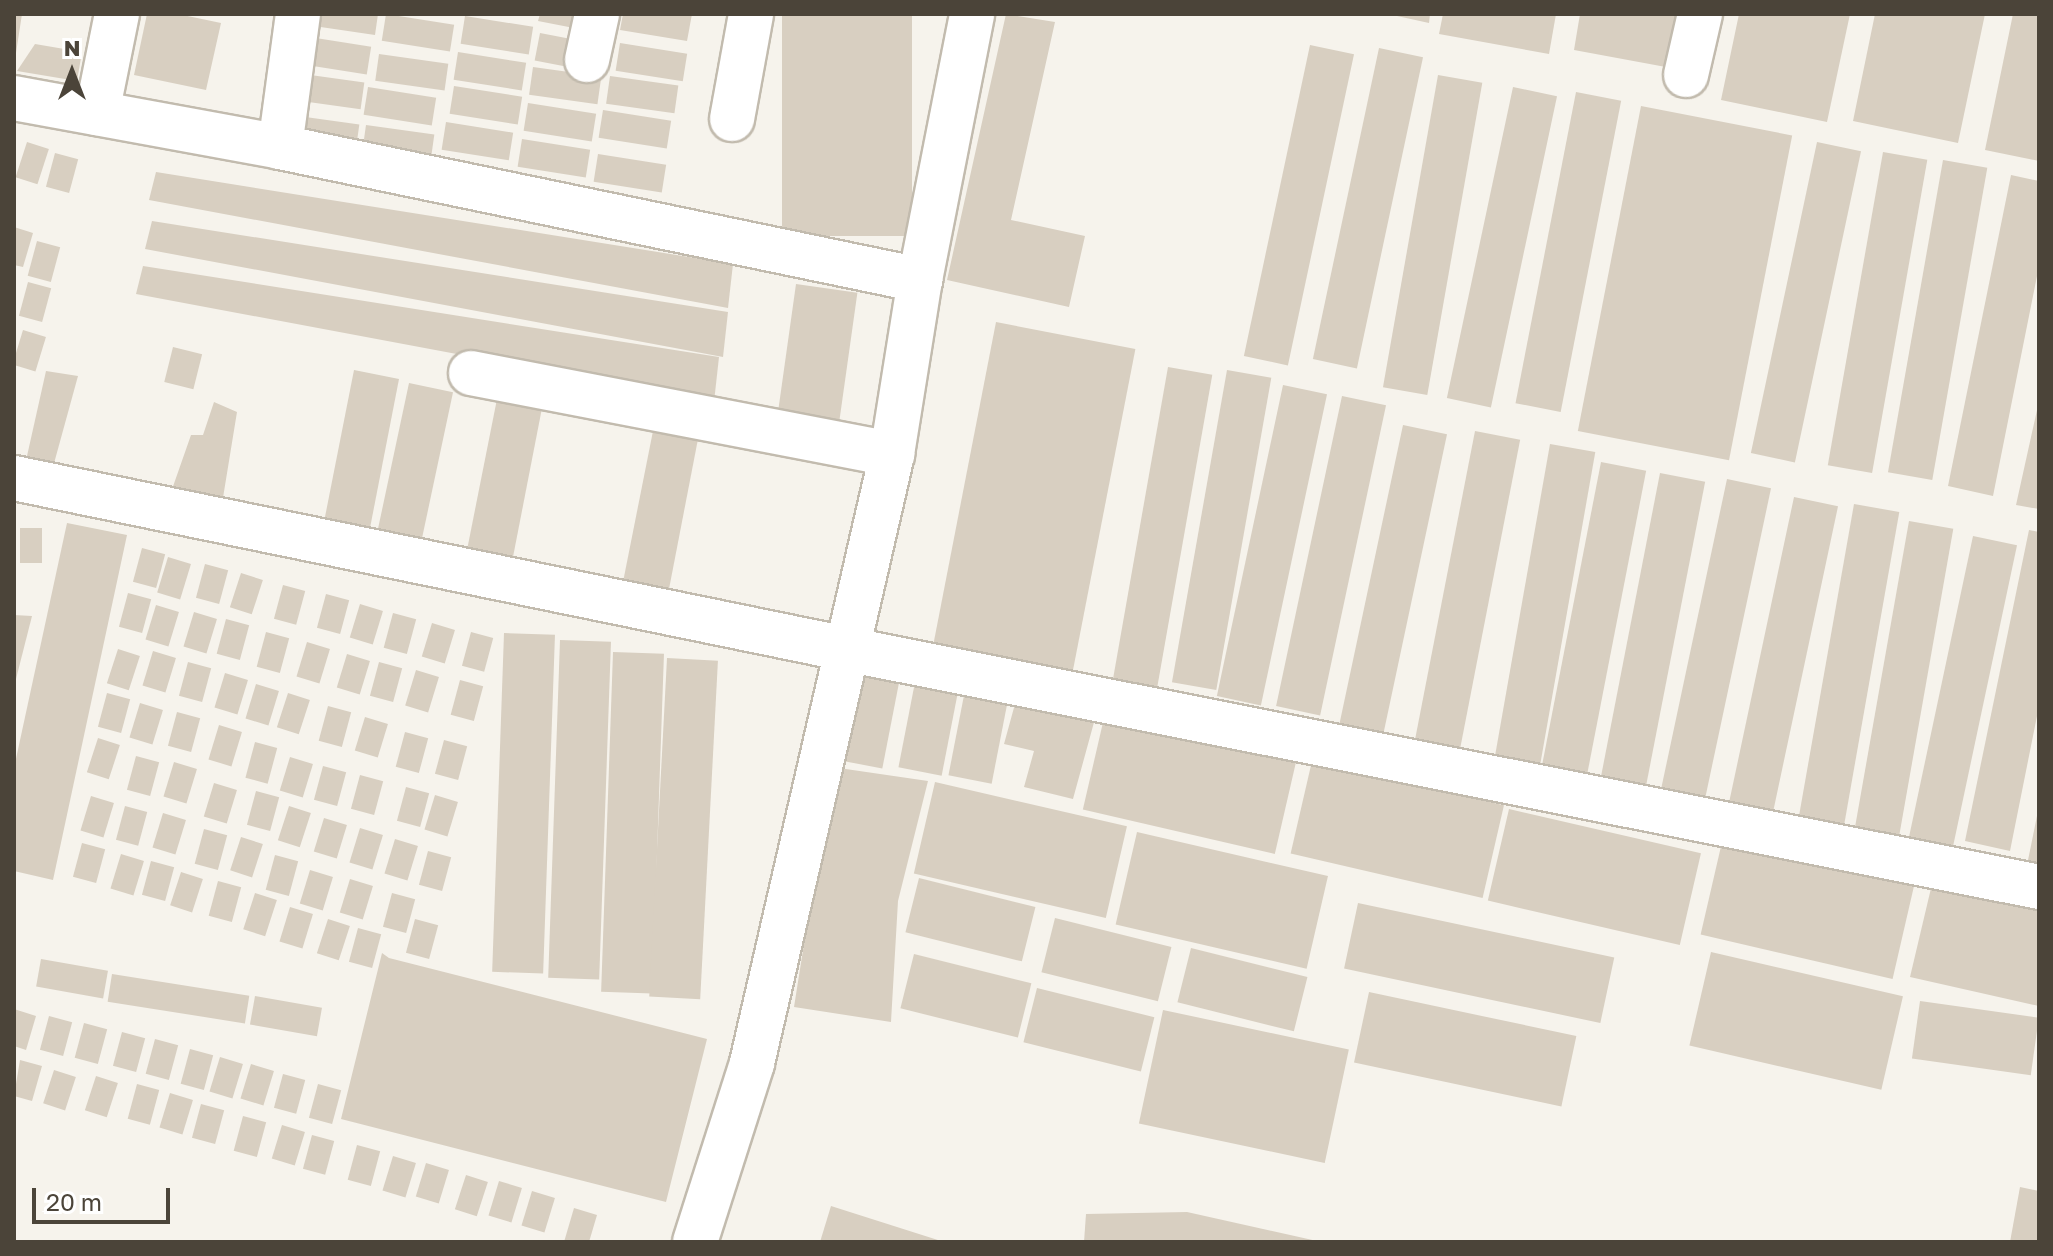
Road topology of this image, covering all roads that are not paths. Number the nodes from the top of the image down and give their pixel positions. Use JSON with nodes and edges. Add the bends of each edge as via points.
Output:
{"nodes":[{"id":1,"x":117,"y":14,"type":"edge"},
{"id":2,"x":298,"y":14,"type":"edge"},
{"id":3,"x":597,"y":14,"type":"edge"},
{"id":4,"x":751,"y":14,"type":"edge"},
{"id":5,"x":972,"y":14,"type":"edge"},
{"id":6,"x":1700,"y":14,"type":"edge"},
{"id":7,"x":587,"y":60,"type":"dead end"},
{"id":8,"x":1686,"y":75,"type":"dead end"},
{"id":9,"x":14,"y":98,"type":"edge"},
{"id":10,"x":97,"y":113,"type":"junction"},
{"id":11,"x":732,"y":119,"type":"dead end"},
{"id":12,"x":280,"y":147,"type":"junction"},
{"id":13,"x":920,"y":280,"type":"junction"},
{"id":14,"x":471,"y":373,"type":"dead end"},
{"id":15,"x":892,"y":454,"type":"junction"},
{"id":16,"x":14,"y":478,"type":"edge"},
{"id":17,"x":846,"y":649,"type":"junction"},
{"id":18,"x":2039,"y":887,"type":"edge"},
{"id":19,"x":695,"y":1242,"type":"edge"}],
"edges":[{"from":1,"to":10,"type":"street"},
{"from":2,"to":12,"type":"street"},
{"from":3,"to":7,"type":"street"},
{"from":4,"to":11,"type":"street"},
{"from":5,"to":13,"type":"street"},
{"from":6,"to":8,"type":"street"},
{"from":9,"to":10,"type":"street"},
{"from":10,"to":12,"type":"street"},
{"from":12,"to":13,"type":"street"},
{"from":13,"to":15,"type":"street"},
{"from":14,"to":15,"type":"street"},
{"from":15,"to":17,"type":"street"},
{"from":16,"to":17,"type":"street"},
{"from":17,"to":18,"type":"street"},
{"from":17,"to":19,"type":"street","via":[[752,1063]]}]}
